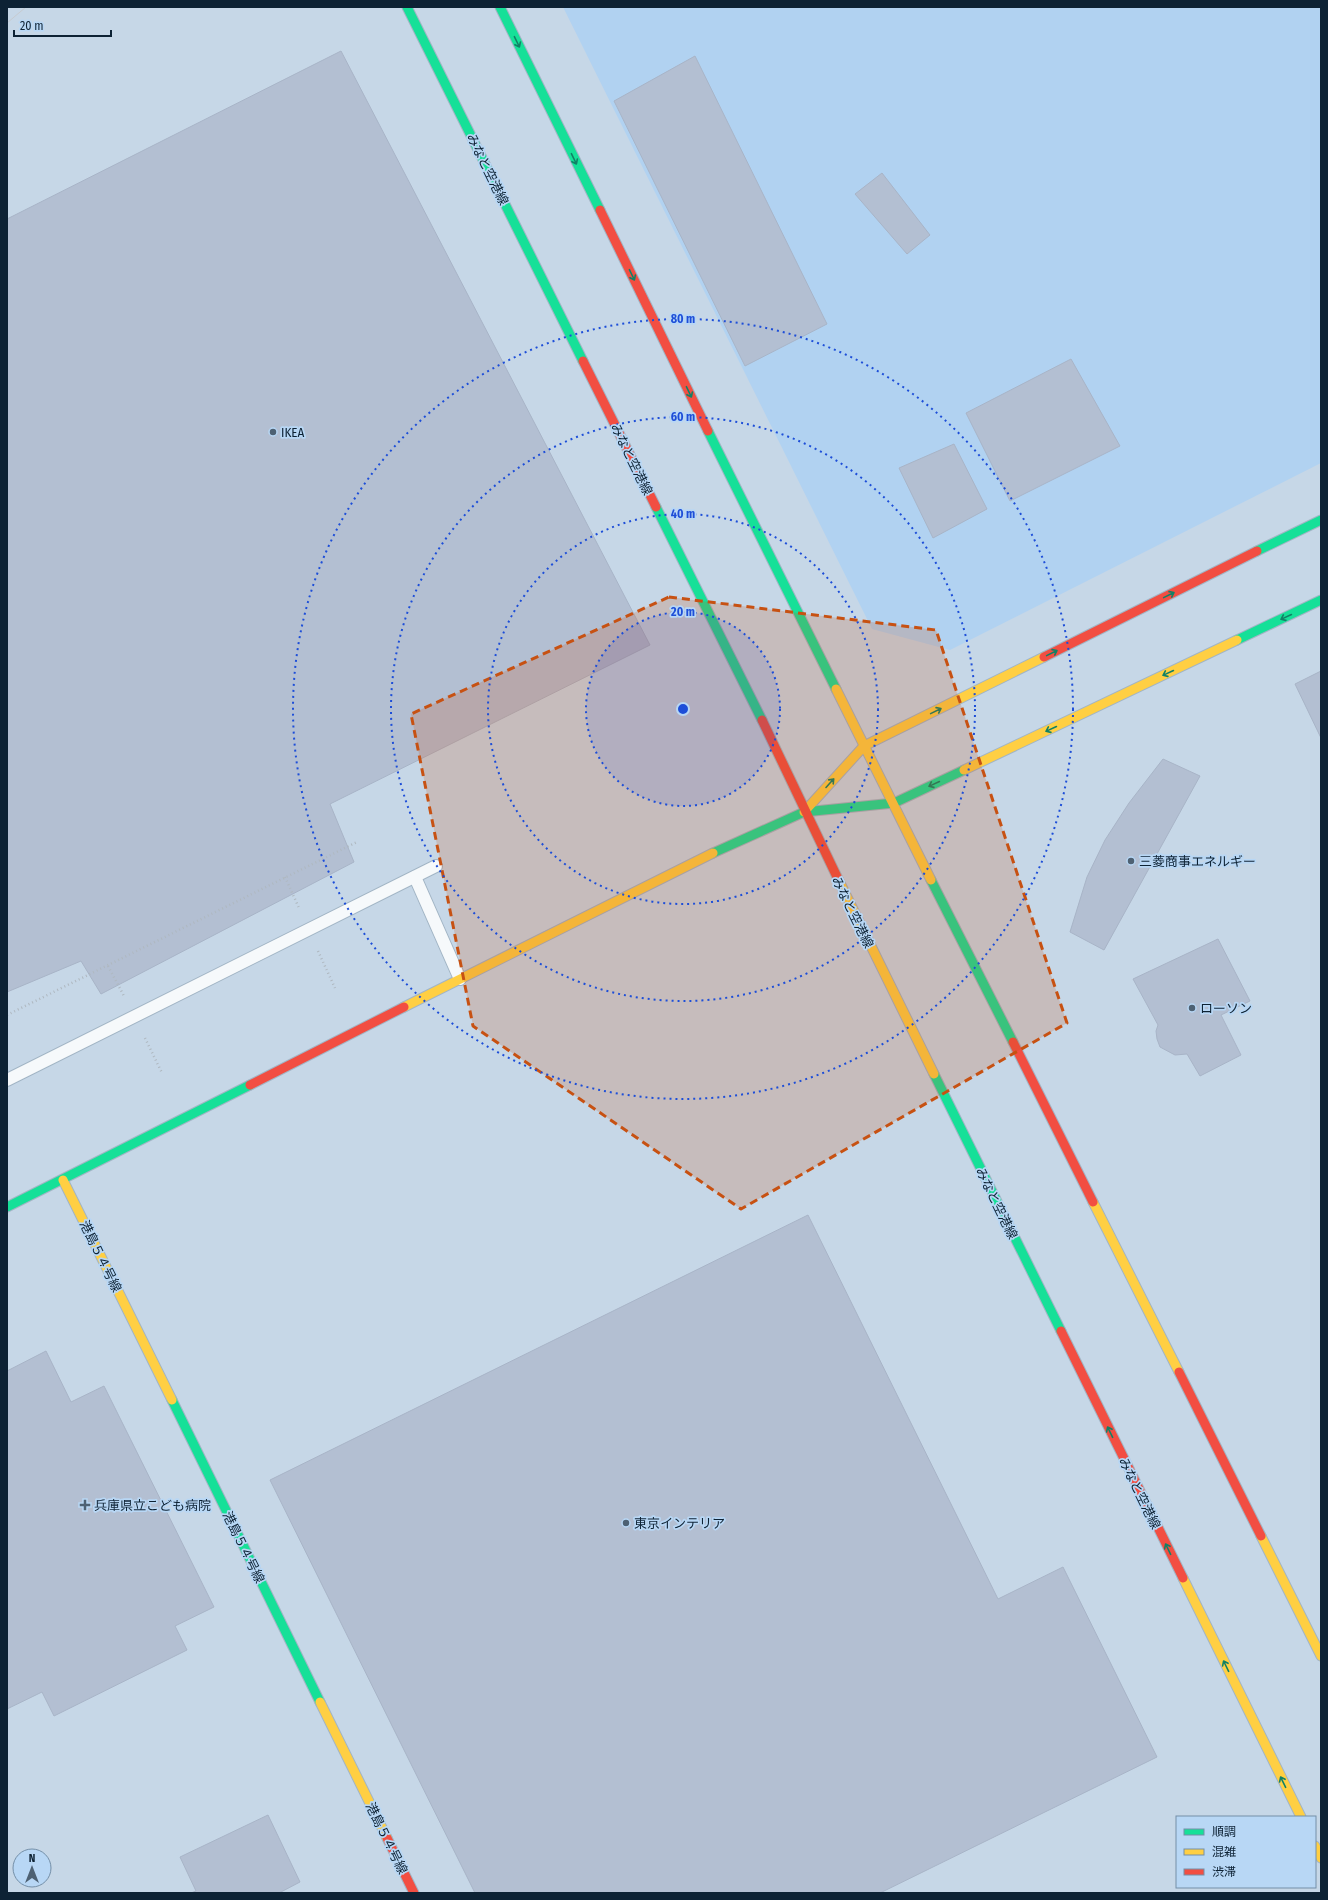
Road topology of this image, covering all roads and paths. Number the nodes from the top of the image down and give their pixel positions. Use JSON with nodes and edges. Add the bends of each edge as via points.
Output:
{"nodes":[{"id":1,"x":407,"y":7,"type":"edge"},
{"id":2,"x":500,"y":7,"type":"edge"},
{"id":3,"x":1321,"y":520,"type":"edge"},
{"id":4,"x":1321,"y":600,"type":"edge"},
{"id":5,"x":864,"y":746,"type":"junction"},
{"id":6,"x":894,"y":803,"type":"junction"},
{"id":7,"x":804,"y":812,"type":"junction"},
{"id":8,"x":357,"y":842,"type":"dead end"},
{"id":9,"x":436,"y":866,"type":"dead end"},
{"id":10,"x":415,"y":877,"type":"junction"},
{"id":11,"x":460,"y":979,"type":"junction"},
{"id":12,"x":7,"y":1016,"type":"edge"},
{"id":13,"x":7,"y":1080,"type":"edge"},
{"id":14,"x":63,"y":1180,"type":"junction"},
{"id":15,"x":7,"y":1207,"type":"edge"},
{"id":16,"x":1321,"y":1656,"type":"edge"},
{"id":17,"x":1301,"y":1816,"type":"edge"},
{"id":18,"x":1316,"y":1848,"type":"edge"},
{"id":19,"x":1321,"y":1858,"type":"edge"},
{"id":20,"x":414,"y":1893,"type":"edge"}],
"edges":[{"from":1,"to":7,"type":"street","name":"みなと空港線","via":[[740,675]]},
{"from":2,"to":5,"type":"street","one_way":true},
{"from":5,"to":3,"type":"street","one_way":true},
{"from":4,"to":6,"type":"street","one_way":true},
{"from":5,"to":6,"type":"street"},
{"from":7,"to":5,"type":"street","one_way":true},
{"from":6,"to":7,"type":"street"},
{"from":6,"to":16,"type":"street"},
{"from":7,"to":11,"type":"street","via":[[732,844]]},
{"from":17,"to":7,"type":"street","name":"みなと空港線","one_way":true},
{"from":8,"to":12,"type":"path"},
{"from":9,"to":10,"type":"lane"},
{"from":10,"to":11,"type":"lane"},
{"from":10,"to":13,"type":"lane"},
{"from":11,"to":14,"type":"street"},
{"from":14,"to":15,"type":"street"},
{"from":14,"to":20,"type":"street","name":"港島５４号線"},
{"from":18,"to":19,"type":"street"}]}
